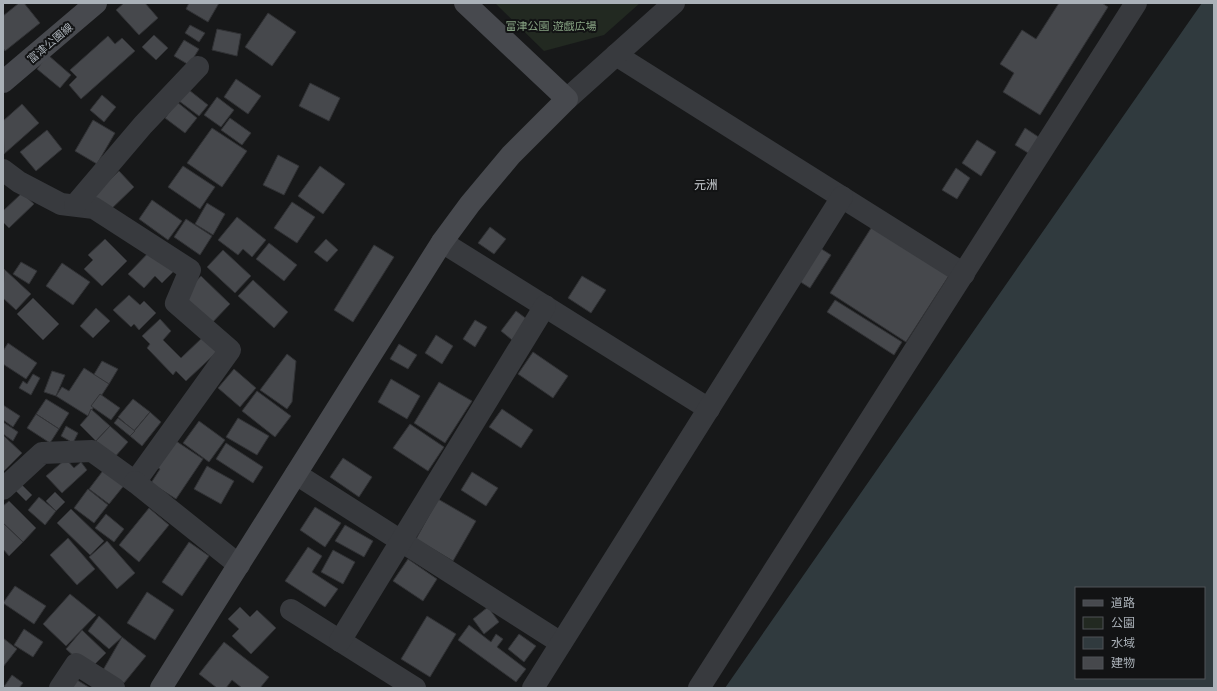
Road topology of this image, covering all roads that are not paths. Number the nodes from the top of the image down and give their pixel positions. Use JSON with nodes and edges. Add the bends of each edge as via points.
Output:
{"nodes":[{"id":1,"x":96,"y":3,"type":"edge"},
{"id":2,"x":465,"y":3,"type":"edge"},
{"id":3,"x":674,"y":3,"type":"edge"},
{"id":4,"x":1136,"y":3,"type":"edge"},
{"id":5,"x":616,"y":55,"type":"junction"},
{"id":6,"x":198,"y":67,"type":"dead end"},
{"id":7,"x":3,"y":82,"type":"edge"},
{"id":8,"x":566,"y":100,"type":"junction"},
{"id":9,"x":3,"y":170,"type":"edge"},
{"id":10,"x":842,"y":197,"type":"junction"},
{"id":11,"x":75,"y":206,"type":"junction"},
{"id":12,"x":442,"y":242,"type":"junction"},
{"id":13,"x":964,"y":274,"type":"junction"},
{"id":14,"x":545,"y":306,"type":"junction"},
{"id":15,"x":709,"y":409,"type":"junction"},
{"id":16,"x":296,"y":474,"type":"junction"},
{"id":17,"x":135,"y":482,"type":"junction"},
{"id":18,"x":3,"y":489,"type":"edge"},
{"id":19,"x":401,"y":541,"type":"junction"},
{"id":20,"x":239,"y":565,"type":"junction"},
{"id":21,"x":291,"y":610,"type":"dead end"},
{"id":22,"x":340,"y":641,"type":"junction"},
{"id":23,"x":561,"y":643,"type":"junction"},
{"id":24,"x":60,"y":688,"type":"edge"},
{"id":25,"x":114,"y":688,"type":"edge"},
{"id":26,"x":161,"y":688,"type":"edge"},
{"id":27,"x":415,"y":688,"type":"edge"},
{"id":28,"x":533,"y":688,"type":"edge"},
{"id":29,"x":699,"y":688,"type":"edge"}],
"edges":[{"from":1,"to":7,"type":"street","name":"富津公園線"},
{"from":2,"to":8,"type":"street"},
{"from":3,"to":5,"type":"street"},
{"from":4,"to":13,"type":"street"},
{"from":5,"to":8,"type":"street"},
{"from":5,"to":10,"type":"street"},
{"from":6,"to":11,"type":"street","via":[[143,125]]},
{"from":8,"to":12,"type":"street","via":[[510,155]]},
{"from":9,"to":11,"type":"street","via":[[19,182],[62,204]]},
{"from":10,"to":13,"type":"street"},
{"from":10,"to":15,"type":"street"},
{"from":11,"to":17,"type":"street","via":[[94,208],[190,270],[176,303],[230,350]]},
{"from":12,"to":14,"type":"street"},
{"from":12,"to":16,"type":"street"},
{"from":13,"to":29,"type":"street"},
{"from":14,"to":15,"type":"street"},
{"from":14,"to":19,"type":"street"},
{"from":15,"to":23,"type":"street"},
{"from":16,"to":19,"type":"street"},
{"from":16,"to":20,"type":"street"},
{"from":17,"to":18,"type":"street","via":[[92,451],[42,453]]},
{"from":17,"to":20,"type":"street"},
{"from":19,"to":22,"type":"street"},
{"from":19,"to":23,"type":"street"},
{"from":20,"to":26,"type":"street"},
{"from":21,"to":22,"type":"street"},
{"from":22,"to":27,"type":"street"},
{"from":23,"to":28,"type":"street"},
{"from":24,"to":25,"type":"street","via":[[76,664]]}]}
